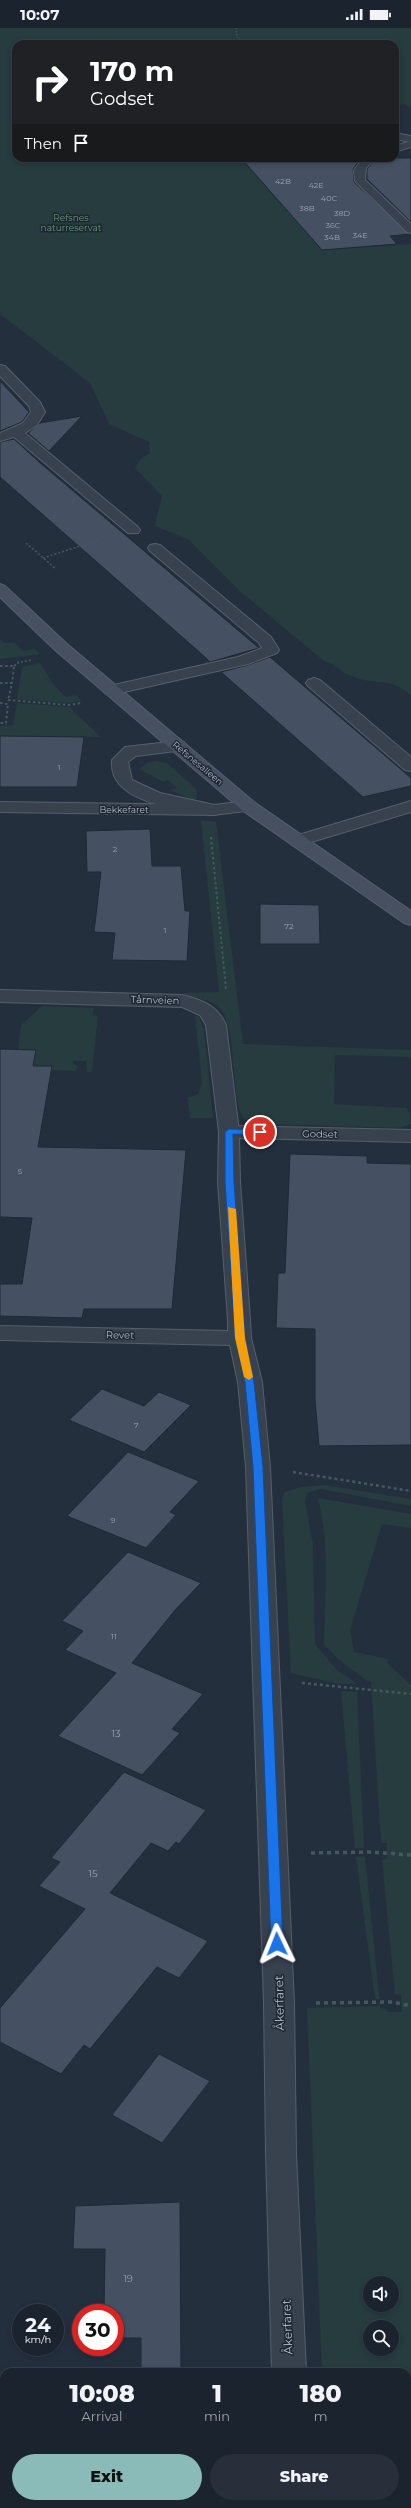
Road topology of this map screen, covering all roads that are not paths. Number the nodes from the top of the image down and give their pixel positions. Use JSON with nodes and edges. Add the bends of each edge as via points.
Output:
{"nodes":[{"id":1,"x":399,"y":137,"type":"edge"},
{"id":2,"x":411,"y":139,"type":"edge"},
{"id":3,"x":411,"y":144,"type":"edge"},
{"id":4,"x":399,"y":148,"type":"edge"},
{"id":5,"x":366,"y":162,"type":"edge"},
{"id":6,"x":411,"y":230,"type":"edge"},
{"id":7,"x":0,"y":369,"type":"edge"},
{"id":8,"x":17,"y":433,"type":"junction"},
{"id":9,"x":0,"y":437,"type":"edge"},
{"id":10,"x":133,"y":530,"type":"road end"},
{"id":11,"x":155,"y":548,"type":"dead end"},
{"id":12,"x":0,"y":589,"type":"edge"},
{"id":13,"x":314,"y":683,"type":"dead end"},
{"id":14,"x":111,"y":690,"type":"junction"},
{"id":15,"x":178,"y":746,"type":"junction"},
{"id":16,"x":411,"y":766,"type":"edge"},
{"id":17,"x":248,"y":806,"type":"junction"},
{"id":18,"x":411,"y":806,"type":"edge"},
{"id":19,"x":0,"y":807,"type":"edge"},
{"id":20,"x":213,"y":810,"type":"junction"},
{"id":21,"x":298,"y":841,"type":"junction"},
{"id":22,"x":411,"y":919,"type":"edge"},
{"id":23,"x":0,"y":996,"type":"edge"},
{"id":24,"x":229,"y":1132,"type":"junction"},
{"id":25,"x":411,"y":1136,"type":"edge"},
{"id":26,"x":240,"y":1329,"type":"junction"},
{"id":27,"x":0,"y":1333,"type":"edge"},
{"id":28,"x":289,"y":2368,"type":"edge"}],
"edges":[{"from":1,"to":2,"type":"street"},
{"from":3,"to":4,"type":"street"},
{"from":5,"to":6,"type":"street","via":[[359,168],[360,181]]},
{"from":7,"to":8,"type":"street","via":[[38,412],[33,421]]},
{"from":8,"to":9,"type":"street"},
{"from":8,"to":10,"type":"street"},
{"from":11,"to":14,"type":"street","via":[[265,640],[271,650],[242,661]]},
{"from":12,"to":14,"type":"street","name":"Refsnesalleen","via":[[60,647]]},
{"from":13,"to":16,"type":"street"},
{"from":14,"to":15,"type":"street","name":"Refsnesalleen"},
{"from":15,"to":17,"type":"street","name":"Refsnesalleen"},
{"from":15,"to":20,"type":"street","via":[[131,751],[120,760],[119,771],[127,784],[146,795]]},
{"from":17,"to":20,"type":"street","name":"Bekkefaret"},
{"from":17,"to":21,"type":"street","name":"Refsnesalleen"},
{"from":18,"to":21,"type":"street"},
{"from":19,"to":20,"type":"street","name":"Bekkefaret"},
{"from":21,"to":22,"type":"street","name":"Refsnesalleen"},
{"from":23,"to":24,"type":"street","name":"Tårnveien","via":[[182,1001],[200,1006],[208,1012],[216,1025]]},
{"from":24,"to":25,"type":"street","name":"Godset"},
{"from":24,"to":26,"type":"street","name":"Åkerfaret","via":[[229,1182]]},
{"from":26,"to":27,"type":"street","name":"Revet"},
{"from":26,"to":28,"type":"street","name":"Åkerfaret","via":[[250,1382],[258,1467],[280,2003],[281,2153]]}]}
